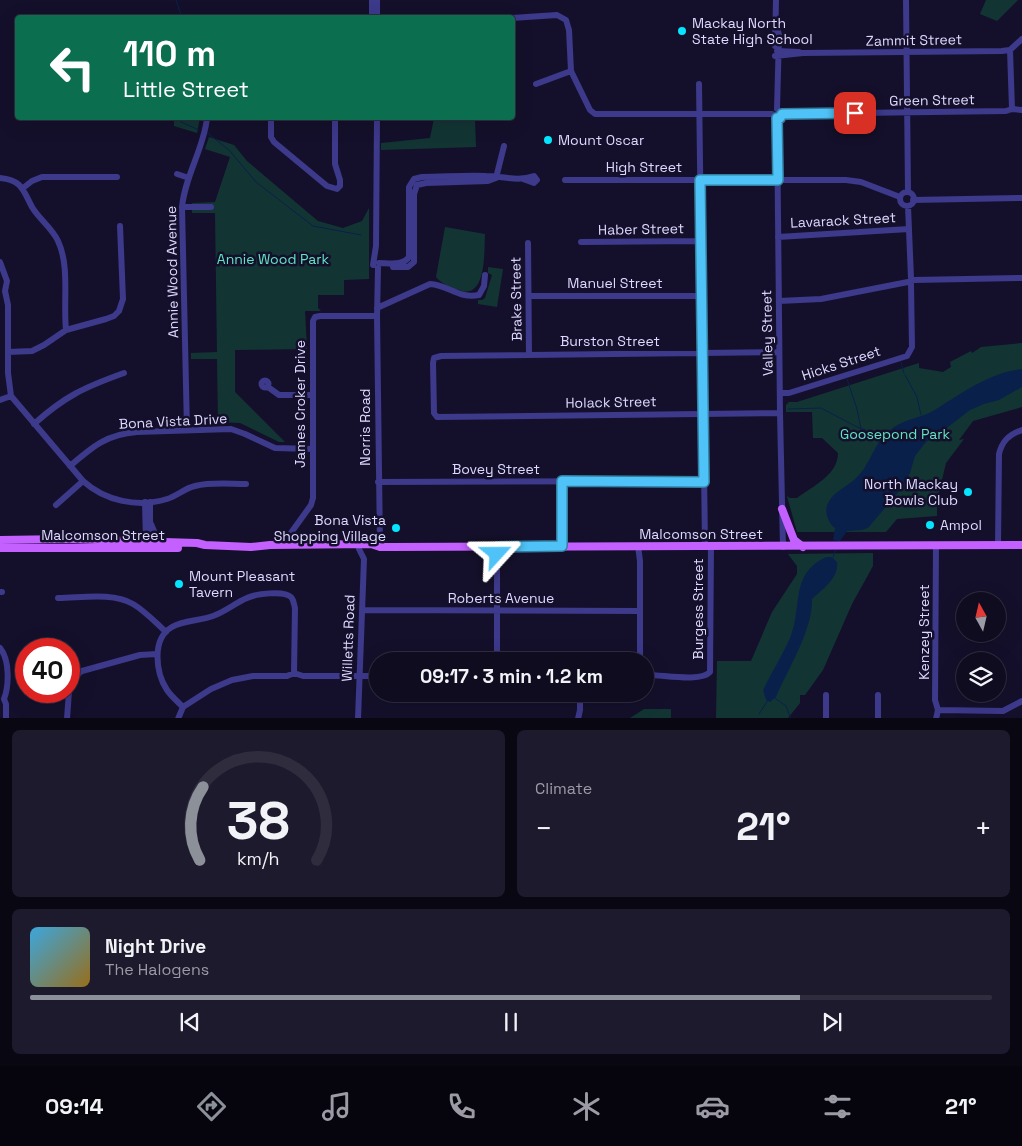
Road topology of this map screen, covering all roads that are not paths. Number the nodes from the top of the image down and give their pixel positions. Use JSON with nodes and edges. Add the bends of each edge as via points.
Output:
{"nodes":[{"id":1,"x":372,"y":0,"type":"edge"},
{"id":2,"x":376,"y":0,"type":"edge"},
{"id":3,"x":776,"y":0,"type":"edge"},
{"id":4,"x":906,"y":0,"type":"edge"},
{"id":5,"x":372,"y":15,"type":"edge"},
{"id":6,"x":377,"y":15,"type":"edge"},
{"id":7,"x":515,"y":18,"type":"edge"},
{"id":8,"x":1022,"y":39,"type":"edge"},
{"id":9,"x":1010,"y":50,"type":"junction"},
{"id":10,"x":908,"y":52,"type":"junction"},
{"id":11,"x":777,"y":54,"type":"junction"},
{"id":12,"x":571,"y":71,"type":"junction"},
{"id":13,"x":536,"y":84,"type":"dead end"},
{"id":14,"x":699,"y":84,"type":"dead end"},
{"id":15,"x":1012,"y":108,"type":"junction"},
{"id":16,"x":1022,"y":110,"type":"edge"},
{"id":17,"x":908,"y":112,"type":"junction"},
{"id":18,"x":700,"y":114,"type":"junction"},
{"id":19,"x":777,"y":114,"type":"junction"},
{"id":20,"x":207,"y":120,"type":"edge"},
{"id":21,"x":271,"y":120,"type":"edge"},
{"id":22,"x":335,"y":120,"type":"edge"},
{"id":23,"x":373,"y":120,"type":"edge"},
{"id":24,"x":377,"y":120,"type":"edge"},
{"id":25,"x":504,"y":146,"type":"dead end"},
{"id":26,"x":177,"y":174,"type":"dead end"},
{"id":27,"x":117,"y":177,"type":"dead end"},
{"id":28,"x":0,"y":178,"type":"edge"},
{"id":29,"x":189,"y":178,"type":"junction"},
{"id":30,"x":496,"y":178,"type":"junction"},
{"id":31,"x":523,"y":179,"type":"dead end"},
{"id":32,"x":565,"y":179,"type":"dead end"},
{"id":33,"x":700,"y":180,"type":"junction"},
{"id":34,"x":778,"y":180,"type":"junction"},
{"id":35,"x":23,"y":188,"type":"junction"},
{"id":36,"x":908,"y":192,"type":"junction"},
{"id":37,"x":900,"y":197,"type":"junction"},
{"id":38,"x":1022,"y":198,"type":"edge"},
{"id":39,"x":911,"y":203,"type":"junction"},
{"id":40,"x":182,"y":207,"type":"junction"},
{"id":41,"x":211,"y":207,"type":"dead end"},
{"id":42,"x":120,"y":226,"type":"dead end"},
{"id":43,"x":909,"y":229,"type":"junction"},
{"id":44,"x":376,"y":231,"type":"junction"},
{"id":45,"x":778,"y":237,"type":"junction"},
{"id":46,"x":701,"y":241,"type":"junction"},
{"id":47,"x":581,"y":242,"type":"dead end"},
{"id":48,"x":528,"y":243,"type":"dead end"},
{"id":49,"x":0,"y":262,"type":"edge"},
{"id":50,"x":377,"y":265,"type":"junction"},
{"id":51,"x":486,"y":275,"type":"dead end"},
{"id":52,"x":1022,"y":278,"type":"edge"},
{"id":53,"x":911,"y":281,"type":"junction"},
{"id":54,"x":3,"y":291,"type":"edge"},
{"id":55,"x":529,"y":296,"type":"junction"},
{"id":56,"x":702,"y":296,"type":"junction"},
{"id":57,"x":779,"y":302,"type":"junction"},
{"id":58,"x":377,"y":308,"type":"junction"},
{"id":59,"x":377,"y":316,"type":"junction"},
{"id":60,"x":66,"y":330,"type":"junction"},
{"id":61,"x":8,"y":352,"type":"junction"},
{"id":62,"x":780,"y":352,"type":"junction"},
{"id":63,"x":702,"y":353,"type":"junction"},
{"id":64,"x":529,"y":354,"type":"junction"},
{"id":65,"x":124,"y":373,"type":"dead end"},
{"id":66,"x":268,"y":386,"type":"dead end"},
{"id":67,"x":780,"y":393,"type":"junction"},
{"id":68,"x":313,"y":395,"type":"junction"},
{"id":69,"x":10,"y":396,"type":"junction"},
{"id":70,"x":0,"y":400,"type":"edge"},
{"id":71,"x":780,"y":413,"type":"junction"},
{"id":72,"x":703,"y":414,"type":"junction"},
{"id":73,"x":442,"y":418,"type":"joint"},
{"id":74,"x":34,"y":424,"type":"junction"},
{"id":75,"x":187,"y":430,"type":"junction"},
{"id":76,"x":1022,"y":430,"type":"edge"},
{"id":77,"x":313,"y":448,"type":"junction"},
{"id":78,"x":70,"y":466,"type":"junction"},
{"id":79,"x":83,"y":481,"type":"junction"},
{"id":80,"x":562,"y":481,"type":"junction"},
{"id":81,"x":378,"y":482,"type":"junction"},
{"id":82,"x":704,"y":482,"type":"junction"},
{"id":83,"x":246,"y":484,"type":"dead end"},
{"id":84,"x":148,"y":502,"type":"junction"},
{"id":85,"x":56,"y":505,"type":"dead end"},
{"id":86,"x":782,"y":509,"type":"junction"},
{"id":87,"x":150,"y":523,"type":"junction"},
{"id":88,"x":0,"y":540,"type":"edge"},
{"id":89,"x":160,"y":542,"type":"junction"},
{"id":90,"x":294,"y":544,"type":"junction"},
{"id":91,"x":148,"y":545,"type":"junction"},
{"id":92,"x":205,"y":545,"type":"junction"},
{"id":93,"x":936,"y":545,"type":"junction"},
{"id":94,"x":998,"y":545,"type":"junction"},
{"id":95,"x":1022,"y":545,"type":"edge"},
{"id":96,"x":262,"y":546,"type":"junction"},
{"id":97,"x":562,"y":546,"type":"junction"},
{"id":98,"x":638,"y":546,"type":"junction"},
{"id":99,"x":708,"y":546,"type":"junction"},
{"id":100,"x":783,"y":546,"type":"junction"},
{"id":101,"x":380,"y":547,"type":"junction"},
{"id":102,"x":498,"y":547,"type":"junction"},
{"id":103,"x":803,"y":547,"type":"junction"},
{"id":104,"x":0,"y":548,"type":"edge"},
{"id":105,"x":359,"y":548,"type":"junction"},
{"id":106,"x":58,"y":598,"type":"dead end"},
{"id":107,"x":362,"y":610,"type":"junction"},
{"id":108,"x":497,"y":610,"type":"junction"},
{"id":109,"x":640,"y":611,"type":"junction"},
{"id":110,"x":166,"y":632,"type":"junction"},
{"id":111,"x":0,"y":648,"type":"edge"},
{"id":112,"x":497,"y":652,"type":"edge"},
{"id":113,"x":640,"y":652,"type":"edge"},
{"id":114,"x":157,"y":654,"type":"junction"},
{"id":115,"x":294,"y":673,"type":"junction"},
{"id":116,"x":80,"y":674,"type":"edge"},
{"id":117,"x":360,"y":676,"type":"junction"},
{"id":118,"x":369,"y":676,"type":"edge"},
{"id":119,"x":654,"y":676,"type":"edge"},
{"id":120,"x":826,"y":695,"type":"dead end"},
{"id":121,"x":878,"y":695,"type":"dead end"},
{"id":122,"x":2,"y":699,"type":"edge"},
{"id":123,"x":1022,"y":701,"type":"edge"},
{"id":124,"x":580,"y":702,"type":"edge"},
{"id":125,"x":68,"y":703,"type":"edge"},
{"id":126,"x":183,"y":707,"type":"junction"},
{"id":127,"x":938,"y":710,"type":"junction"},
{"id":128,"x":6,"y":718,"type":"edge"},
{"id":129,"x":67,"y":718,"type":"edge"},
{"id":130,"x":178,"y":718,"type":"edge"},
{"id":131,"x":358,"y":718,"type":"edge"},
{"id":132,"x":578,"y":718,"type":"edge"},
{"id":133,"x":826,"y":718,"type":"edge"},
{"id":134,"x":878,"y":718,"type":"edge"},
{"id":135,"x":936,"y":718,"type":"edge"}],
"edges":[{"from":1,"to":5,"type":"street"},
{"from":2,"to":6,"type":"street"},
{"from":3,"to":11,"type":"street","name":"Valley Street"},
{"from":4,"to":10,"type":"street"},
{"from":7,"to":12,"type":"street","via":[[557,15],[566,20]]},
{"from":8,"to":9,"type":"street"},
{"from":9,"to":10,"type":"street","name":"Zammit Street"},
{"from":9,"to":15,"type":"street"},
{"from":10,"to":11,"type":"street","name":"Zammit Street"},
{"from":10,"to":17,"type":"street"},
{"from":11,"to":19,"type":"street","name":"Valley Street","via":[[774,63]]},
{"from":12,"to":13,"type":"street"},
{"from":12,"to":18,"type":"street","name":"Green Street","via":[[595,114]]},
{"from":14,"to":18,"type":"street","name":"Burgess Street"},
{"from":15,"to":16,"type":"street","name":"Green Street"},
{"from":15,"to":17,"type":"street","name":"Green Street","via":[[1006,111]]},
{"from":17,"to":19,"type":"street","name":"Green Street"},
{"from":17,"to":36,"type":"street"},
{"from":18,"to":19,"type":"street","name":"Green Street"},
{"from":18,"to":33,"type":"street","name":"Burgess Street"},
{"from":19,"to":34,"type":"street","name":"Valley Street"},
{"from":20,"to":29,"type":"street","name":"Annie Wood Avenue"},
{"from":21,"to":22,"type":"street","via":[[274,142],[327,186],[337,189],[340,186],[335,164]]},
{"from":23,"to":44,"type":"street","name":"Norris Road"},
{"from":24,"to":44,"type":"street","name":"Norris Road"},
{"from":25,"to":30,"type":"street"},
{"from":26,"to":29,"type":"street"},
{"from":27,"to":35,"type":"street","via":[[42,177]]},
{"from":28,"to":35,"type":"street","via":[[18,182]]},
{"from":29,"to":40,"type":"street","name":"Annie Wood Avenue"},
{"from":30,"to":31,"type":"street"},
{"from":30,"to":50,"type":"street","via":[[419,181],[412,193],[409,267]]},
{"from":32,"to":33,"type":"street","name":"High Street"},
{"from":33,"to":34,"type":"street","name":"High Street"},
{"from":33,"to":46,"type":"street","name":"Burgess Street"},
{"from":34,"to":37,"type":"street","name":"High Street","via":[[854,180]]},
{"from":34,"to":45,"type":"street","name":"Valley Street"},
{"from":35,"to":60,"type":"street","via":[[36,212],[54,233],[61,250]]},
{"from":36,"to":37,"type":"street"},
{"from":36,"to":39,"type":"street","via":[[913,196]]},
{"from":37,"to":39,"type":"street","via":[[901,203]]},
{"from":38,"to":39,"type":"street"},
{"from":39,"to":43,"type":"street"},
{"from":40,"to":41,"type":"street"},
{"from":40,"to":75,"type":"street","name":"Annie Wood Avenue"},
{"from":42,"to":60,"type":"street","via":[[123,299],[119,311],[106,319]]},
{"from":43,"to":45,"type":"street","name":"Lavarack Street"},
{"from":43,"to":53,"type":"street"},
{"from":44,"to":50,"type":"street","name":"Norris Road"},
{"from":45,"to":57,"type":"street","name":"Valley Street"},
{"from":46,"to":47,"type":"street","name":"Haber Street"},
{"from":46,"to":56,"type":"street","name":"Burgess Street"},
{"from":48,"to":55,"type":"street","name":"Brake Street"},
{"from":49,"to":54,"type":"street","via":[[6,275]]},
{"from":50,"to":58,"type":"street","name":"Norris Road"},
{"from":51,"to":58,"type":"street","via":[[479,295],[460,295],[430,284]]},
{"from":52,"to":53,"type":"street"},
{"from":53,"to":57,"type":"street","via":[[821,299]]},
{"from":53,"to":67,"type":"street","name":"Hicks Street","via":[[912,347],[907,356],[789,393]]},
{"from":54,"to":61,"type":"street","via":[[8,305]]},
{"from":55,"to":56,"type":"street","name":"Manuel Street"},
{"from":55,"to":64,"type":"street","name":"Brake Street"},
{"from":56,"to":63,"type":"street","name":"Burgess Street"},
{"from":57,"to":62,"type":"street","name":"Valley Street"},
{"from":58,"to":59,"type":"street","name":"Norris Road"},
{"from":59,"to":68,"type":"street","name":"James Croker Drive","via":[[314,318]]},
{"from":59,"to":81,"type":"street","name":"Norris Road"},
{"from":60,"to":61,"type":"street","via":[[38,348]]},
{"from":61,"to":69,"type":"street"},
{"from":62,"to":63,"type":"street","name":"Burston Street"},
{"from":62,"to":67,"type":"street","name":"Valley Street"},
{"from":63,"to":64,"type":"street","name":"Burston Street"},
{"from":63,"to":72,"type":"street","name":"Burgess Street"},
{"from":64,"to":73,"type":"street","name":"Burston Street","via":[[434,358],[434,413]]},
{"from":65,"to":74,"type":"street","via":[[75,392]]},
{"from":66,"to":68,"type":"street","via":[[279,395]]},
{"from":67,"to":71,"type":"street","name":"Valley Street"},
{"from":68,"to":77,"type":"street","name":"James Croker Drive"},
{"from":69,"to":70,"type":"street"},
{"from":69,"to":74,"type":"street"},
{"from":71,"to":72,"type":"street","name":"Holack Street"},
{"from":71,"to":86,"type":"street","name":"Valley Street"},
{"from":72,"to":73,"type":"street","name":"Holack Street"},
{"from":72,"to":82,"type":"street","name":"Burgess Street"},
{"from":74,"to":78,"type":"street"},
{"from":75,"to":77,"type":"street","name":"Bona Vista Drive","via":[[231,429],[275,448]]},
{"from":75,"to":78,"type":"street","name":"Bona Vista Drive","via":[[116,435],[97,444]]},
{"from":76,"to":94,"type":"street","via":[[1003,442],[999,454]]},
{"from":77,"to":90,"type":"street","name":"James Croker Drive","via":[[313,498],[288,537]]},
{"from":78,"to":79,"type":"street"},
{"from":79,"to":84,"type":"street","via":[[109,498]]},
{"from":79,"to":85,"type":"street"},
{"from":80,"to":81,"type":"street","name":"Bovey Street"},
{"from":80,"to":82,"type":"street","name":"Bovey Street"},
{"from":80,"to":97,"type":"street"},
{"from":81,"to":101,"type":"street","name":"Norris Road"},
{"from":82,"to":99,"type":"street","name":"Burgess Street"},
{"from":83,"to":84,"type":"street","via":[[194,486],[168,498]]},
{"from":84,"to":87,"type":"street"},
{"from":84,"to":91,"type":"street"},
{"from":86,"to":100,"type":"street","name":"Valley Street"},
{"from":86,"to":103,"type":"main road","via":[[794,540]]},
{"from":87,"to":89,"type":"street"},
{"from":87,"to":91,"type":"street"},
{"from":88,"to":91,"type":"main road","name":"Malcomson Street"},
{"from":89,"to":91,"type":"main road","name":"Malcomson Street"},
{"from":89,"to":92,"type":"main road","name":"Malcomson Street"},
{"from":90,"to":96,"type":"main road","name":"Malcomson Street"},
{"from":90,"to":101,"type":"main road","name":"Malcomson Street","via":[[371,544]]},
{"from":91,"to":92,"type":"main road","name":"Malcomson Street","via":[[197,548]]},
{"from":91,"to":104,"type":"main road","name":"Malcomson Street"},
{"from":92,"to":96,"type":"main road","name":"Malcomson Street"},
{"from":93,"to":94,"type":"main road","name":"Malcomson Street"},
{"from":93,"to":103,"type":"main road","name":"Malcomson Street"},
{"from":93,"to":127,"type":"street","name":"Kenzey Street"},
{"from":94,"to":95,"type":"main road","name":"Malcomson Street"},
{"from":96,"to":105,"type":"main road","name":"Malcomson Street"},
{"from":97,"to":98,"type":"main road","name":"Malcomson Street"},
{"from":97,"to":102,"type":"main road","name":"Malcomson Street"},
{"from":98,"to":99,"type":"main road","name":"Malcomson Street"},
{"from":98,"to":109,"type":"street"},
{"from":99,"to":100,"type":"main road","name":"Malcomson Street"},
{"from":99,"to":119,"type":"street","name":"Burgess Street","via":[[710,672],[698,677]]},
{"from":100,"to":103,"type":"main road","name":"Malcomson Street"},
{"from":101,"to":102,"type":"main road","name":"Malcomson Street"},
{"from":101,"to":105,"type":"main road","name":"Malcomson Street"},
{"from":102,"to":108,"type":"street"},
{"from":105,"to":107,"type":"street","name":"Willetts Road","via":[[364,559]]},
{"from":106,"to":110,"type":"street","via":[[126,601]]},
{"from":107,"to":108,"type":"street","name":"Roberts Avenue"},
{"from":107,"to":117,"type":"street","name":"Willetts Road"},
{"from":108,"to":109,"type":"street","name":"Roberts Avenue"},
{"from":108,"to":112,"type":"street"},
{"from":109,"to":113,"type":"street"},
{"from":110,"to":114,"type":"street"},
{"from":110,"to":115,"type":"street","via":[[180,624],[204,620],[256,594],[291,597],[295,605]]},
{"from":111,"to":122,"type":"street","via":[[6,664],[6,692]]},
{"from":114,"to":116,"type":"street","via":[[140,655]]},
{"from":114,"to":126,"type":"street","via":[[164,684]]},
{"from":115,"to":117,"type":"street","via":[[303,676]]},
{"from":115,"to":126,"type":"street","via":[[232,680]]},
{"from":117,"to":118,"type":"street"},
{"from":117,"to":131,"type":"street","name":"Willetts Road"},
{"from":120,"to":133,"type":"street"},
{"from":121,"to":134,"type":"street"},
{"from":122,"to":128,"type":"street"},
{"from":123,"to":127,"type":"street","via":[[1003,711]]},
{"from":124,"to":132,"type":"street"},
{"from":125,"to":129,"type":"street"},
{"from":126,"to":130,"type":"street"},
{"from":127,"to":135,"type":"street","name":"Kenzey Street"}]}
